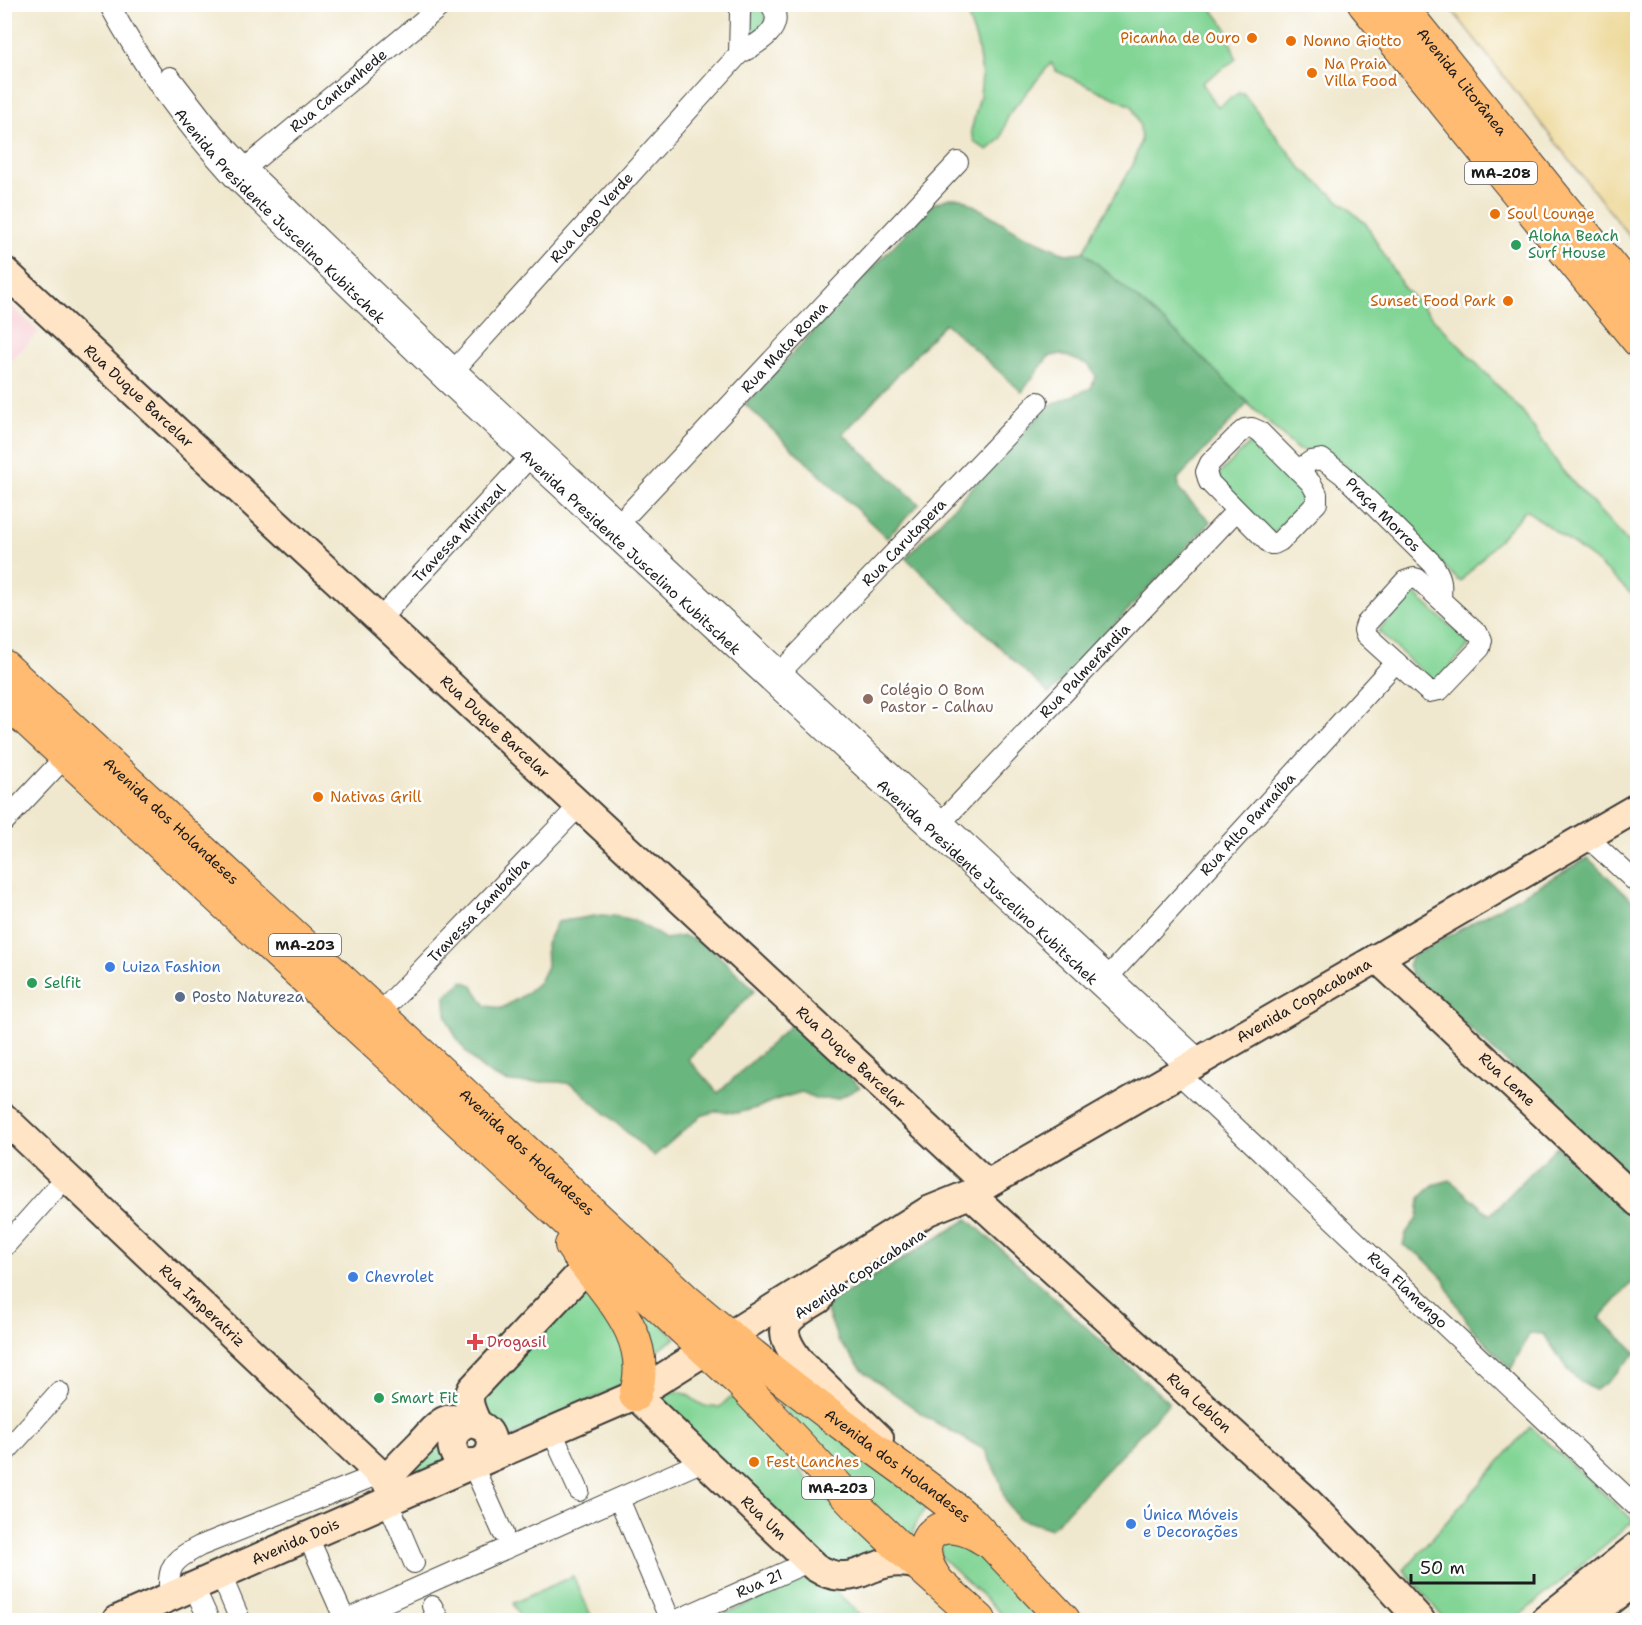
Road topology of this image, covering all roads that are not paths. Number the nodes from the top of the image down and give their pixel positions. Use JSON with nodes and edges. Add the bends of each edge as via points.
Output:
{"nodes":[{"id":1,"x":109,"y":4,"type":"edge"},
{"id":2,"x":124,"y":4,"type":"edge"},
{"id":3,"x":443,"y":4,"type":"edge"},
{"id":4,"x":742,"y":4,"type":"edge"},
{"id":5,"x":770,"y":4,"type":"edge"},
{"id":6,"x":1365,"y":4,"type":"edge"},
{"id":7,"x":1399,"y":4,"type":"edge"},
{"id":8,"x":739,"y":54,"type":"junction"},
{"id":9,"x":957,"y":162,"type":"dead end"},
{"id":10,"x":240,"y":173,"type":"junction"},
{"id":11,"x":4,"y":271,"type":"edge"},
{"id":12,"x":1638,"y":300,"type":"edge"},
{"id":13,"x":1638,"y":341,"type":"edge"},
{"id":14,"x":450,"y":375,"type":"junction"},
{"id":15,"x":1038,"y":402,"type":"dead end"},
{"id":16,"x":534,"y":452,"type":"junction"},
{"id":17,"x":1298,"y":470,"type":"junction"},
{"id":18,"x":1236,"y":511,"type":"junction"},
{"id":19,"x":615,"y":527,"type":"junction"},
{"id":20,"x":1441,"y":599,"type":"junction"},
{"id":21,"x":379,"y":620,"type":"junction"},
{"id":22,"x":1396,"y":662,"type":"junction"},
{"id":23,"x":4,"y":666,"type":"edge"},
{"id":24,"x":776,"y":677,"type":"junction"},
{"id":25,"x":4,"y":699,"type":"edge"},
{"id":26,"x":66,"y":756,"type":"junction"},
{"id":27,"x":579,"y":806,"type":"junction"},
{"id":28,"x":1638,"y":807,"type":"edge"},
{"id":29,"x":4,"y":822,"type":"edge"},
{"id":30,"x":938,"y":827,"type":"junction"},
{"id":31,"x":1586,"y":836,"type":"junction"},
{"id":32,"x":1638,"y":884,"type":"edge"},
{"id":33,"x":1377,"y":958,"type":"junction"},
{"id":34,"x":1105,"y":981,"type":"junction"},
{"id":35,"x":379,"y":1014,"type":"junction"},
{"id":36,"x":1189,"y":1067,"type":"junction"},
{"id":37,"x":4,"y":1118,"type":"edge"},
{"id":38,"x":68,"y":1176,"type":"junction"},
{"id":39,"x":978,"y":1189,"type":"junction"},
{"id":40,"x":1638,"y":1202,"type":"edge"},
{"id":41,"x":4,"y":1247,"type":"edge"},
{"id":42,"x":597,"y":1248,"type":"junction"},
{"id":43,"x":717,"y":1343,"type":"junction"},
{"id":44,"x":59,"y":1392,"type":"dead end"},
{"id":45,"x":635,"y":1395,"type":"junction"},
{"id":46,"x":552,"y":1432,"type":"junction"},
{"id":47,"x":484,"y":1443,"type":"junction"},
{"id":48,"x":4,"y":1454,"type":"edge"},
{"id":49,"x":704,"y":1461,"type":"junction"},
{"id":50,"x":387,"y":1489,"type":"junction"},
{"id":51,"x":933,"y":1490,"type":"junction"},
{"id":52,"x":579,"y":1491,"type":"dead end"},
{"id":53,"x":619,"y":1498,"type":"junction"},
{"id":54,"x":1638,"y":1508,"type":"edge"},
{"id":55,"x":503,"y":1533,"type":"dead end"},
{"id":56,"x":308,"y":1537,"type":"junction"},
{"id":57,"x":1638,"y":1545,"type":"edge"},
{"id":58,"x":996,"y":1548,"type":"junction"},
{"id":59,"x":808,"y":1562,"type":"junction"},
{"id":60,"x":414,"y":1563,"type":"dead end"},
{"id":61,"x":918,"y":1565,"type":"junction"},
{"id":62,"x":221,"y":1575,"type":"junction"},
{"id":63,"x":1638,"y":1579,"type":"edge"},
{"id":64,"x":943,"y":1588,"type":"junction"},
{"id":65,"x":182,"y":1592,"type":"junction"},
{"id":66,"x":117,"y":1620,"type":"edge"},
{"id":67,"x":209,"y":1620,"type":"edge"},
{"id":68,"x":240,"y":1620,"type":"edge"},
{"id":69,"x":345,"y":1620,"type":"edge"},
{"id":70,"x":670,"y":1620,"type":"edge"},
{"id":71,"x":676,"y":1620,"type":"edge"},
{"id":72,"x":980,"y":1620,"type":"edge"},
{"id":73,"x":1064,"y":1620,"type":"edge"},
{"id":74,"x":1420,"y":1620,"type":"edge"},
{"id":75,"x":1545,"y":1620,"type":"edge"},
{"id":76,"x":1585,"y":1620,"type":"edge"}],
"edges":[{"from":1,"to":10,"type":"street","name":"Avenida Presidente Juscelino Kubitschek","via":[[179,114],[209,150]]},
{"from":2,"to":10,"type":"street","name":"Avenida Presidente Juscelino Kubitschek","via":[[153,53]]},
{"from":3,"to":10,"type":"street","name":"Rua Cantanhede"},
{"from":4,"to":8,"type":"street"},
{"from":5,"to":8,"type":"street","name":"Rua Lago Verde","via":[[776,18],[774,26],[763,39]]},
{"from":6,"to":13,"type":"main road","name":"Avenida Litorânea","number":"MA-208"},
{"from":7,"to":12,"type":"main road","name":"Avenida Litorânea","number":"MA-208"},
{"from":8,"to":14,"type":"street","name":"Rua Lago Verde"},
{"from":9,"to":19,"type":"street","name":"Rua Mata Roma"},
{"from":10,"to":14,"type":"street","name":"Avenida Presidente Juscelino Kubitschek"},
{"from":11,"to":21,"type":"street","name":"Rua Duque Barcelar"},
{"from":14,"to":16,"type":"street","name":"Avenida Presidente Juscelino Kubitschek"},
{"from":15,"to":24,"type":"street","name":"Rua Carutapera"},
{"from":16,"to":19,"type":"street","name":"Avenida Presidente Juscelino Kubitschek"},
{"from":16,"to":21,"type":"street","name":"Travessa Mirinzal"},
{"from":17,"to":18,"type":"street","via":[[1315,488],[1317,503],[1280,541],[1270,544]]},
{"from":17,"to":18,"type":"street","via":[[1259,431],[1245,429],[1210,463],[1206,472],[1209,482]]},
{"from":17,"to":20,"type":"street","name":"Praça Morros","via":[[1322,459],[1342,474],[1432,562],[1442,582]]},
{"from":18,"to":30,"type":"street","name":"Rua Palmerândia"},
{"from":19,"to":24,"type":"street","name":"Avenida Presidente Juscelino Kubitschek"},
{"from":20,"to":22,"type":"street","via":[[1418,579],[1410,579],[1366,624],[1365,634]]},
{"from":20,"to":22,"type":"street","via":[[1480,636],[1480,648],[1438,692],[1429,692]]},
{"from":21,"to":27,"type":"street","name":"Rua Duque Barcelar"},
{"from":22,"to":34,"type":"street","name":"Rua Alto Parnaíba"},
{"from":23,"to":35,"type":"main road","name":"Avenida dos Holandeses","number":"MA-203"},
{"from":24,"to":30,"type":"street","name":"Avenida Presidente Juscelino Kubitschek"},
{"from":25,"to":26,"type":"main road","name":"Avenida dos Holandeses","number":"MA-203"},
{"from":26,"to":29,"type":"street"},
{"from":26,"to":42,"type":"main road","name":"Avenida dos Holandeses","number":"MA-203"},
{"from":27,"to":35,"type":"street","name":"Travessa Sambaíba"},
{"from":27,"to":39,"type":"street","name":"Rua Duque Barcelar"},
{"from":28,"to":31,"type":"street","name":"Avenida Copacabana"},
{"from":30,"to":34,"type":"street","name":"Avenida Presidente Juscelino Kubitschek"},
{"from":31,"to":32,"type":"street"},
{"from":31,"to":33,"type":"street","name":"Avenida Copacabana"},
{"from":33,"to":36,"type":"street","name":"Avenida Copacabana"},
{"from":33,"to":40,"type":"street","name":"Rua Leme"},
{"from":34,"to":36,"type":"street","name":"Avenida Presidente Juscelino Kubitschek"},
{"from":35,"to":42,"type":"main road","name":"Avenida dos Holandeses","number":"MA-203"},
{"from":36,"to":39,"type":"street","name":"Avenida Copacabana"},
{"from":36,"to":54,"type":"street","name":"Rua Flamengo"},
{"from":37,"to":38,"type":"street","name":"Rua Imperatriz"},
{"from":38,"to":41,"type":"street"},
{"from":38,"to":50,"type":"street","name":"Rua Imperatriz"},
{"from":39,"to":43,"type":"street","name":"Avenida Copacabana","via":[[928,1210]]},
{"from":39,"to":51,"type":"street","name":"Avenida Copacabana","via":[[938,1224],[797,1312],[785,1330],[791,1350],[800,1362]]},
{"from":39,"to":74,"type":"street","name":"Rua Leblon","via":[[1306,1500]]},
{"from":42,"to":43,"type":"main road","name":"Avenida dos Holandeses","number":"MA-203","via":[[687,1301]]},
{"from":42,"to":45,"type":"main road","via":[[614,1302],[638,1354],[640,1372]]},
{"from":42,"to":47,"type":"street","via":[[469,1392],[468,1402]]},
{"from":43,"to":45,"type":"street","name":"Avenida Dois"},
{"from":43,"to":51,"type":"main road","name":"Avenida dos Holandeses","number":"MA-203"},
{"from":43,"to":61,"type":"main road","number":"MA-203","via":[[728,1354],[740,1382],[849,1500]]},
{"from":44,"to":48,"type":"street"},
{"from":45,"to":46,"type":"street","name":"Avenida Dois"},
{"from":45,"to":49,"type":"street","name":"Rua Um"},
{"from":46,"to":47,"type":"street","name":"Avenida Dois"},
{"from":46,"to":52,"type":"street"},
{"from":47,"to":50,"type":"street","name":"Avenida Dois"},
{"from":47,"to":50,"type":"street","via":[[456,1419],[446,1420]]},
{"from":47,"to":55,"type":"street","via":[[477,1475]]},
{"from":49,"to":53,"type":"street"},
{"from":49,"to":59,"type":"street","name":"Rua Um"},
{"from":50,"to":56,"type":"street","name":"Avenida Dois"},
{"from":50,"to":60,"type":"street"},
{"from":50,"to":65,"type":"street","via":[[200,1546],[182,1556],[169,1575]]},
{"from":51,"to":58,"type":"main road","name":"Avenida dos Holandeses","number":"MA-203"},
{"from":53,"to":69,"type":"street"},
{"from":53,"to":70,"type":"street"},
{"from":56,"to":62,"type":"street","name":"Avenida Dois"},
{"from":56,"to":69,"type":"street"},
{"from":57,"to":75,"type":"street"},
{"from":58,"to":64,"type":"main road","via":[[964,1529],[949,1527],[937,1531],[928,1540],[925,1553]]},
{"from":58,"to":73,"type":"main road","name":"Avenida dos Holandeses","number":"MA-203"},
{"from":59,"to":61,"type":"street","name":"Rua Um","via":[[824,1572],[842,1576],[894,1562]]},
{"from":59,"to":71,"type":"street","name":"Rua 21"},
{"from":61,"to":64,"type":"main road","number":"MA-203"},
{"from":62,"to":65,"type":"street","name":"Avenida Dois"},
{"from":62,"to":68,"type":"street"},
{"from":63,"to":76,"type":"street"},
{"from":64,"to":72,"type":"main road","number":"MA-203"},
{"from":65,"to":66,"type":"street","name":"Avenida Dois"},
{"from":65,"to":67,"type":"street"}]}
